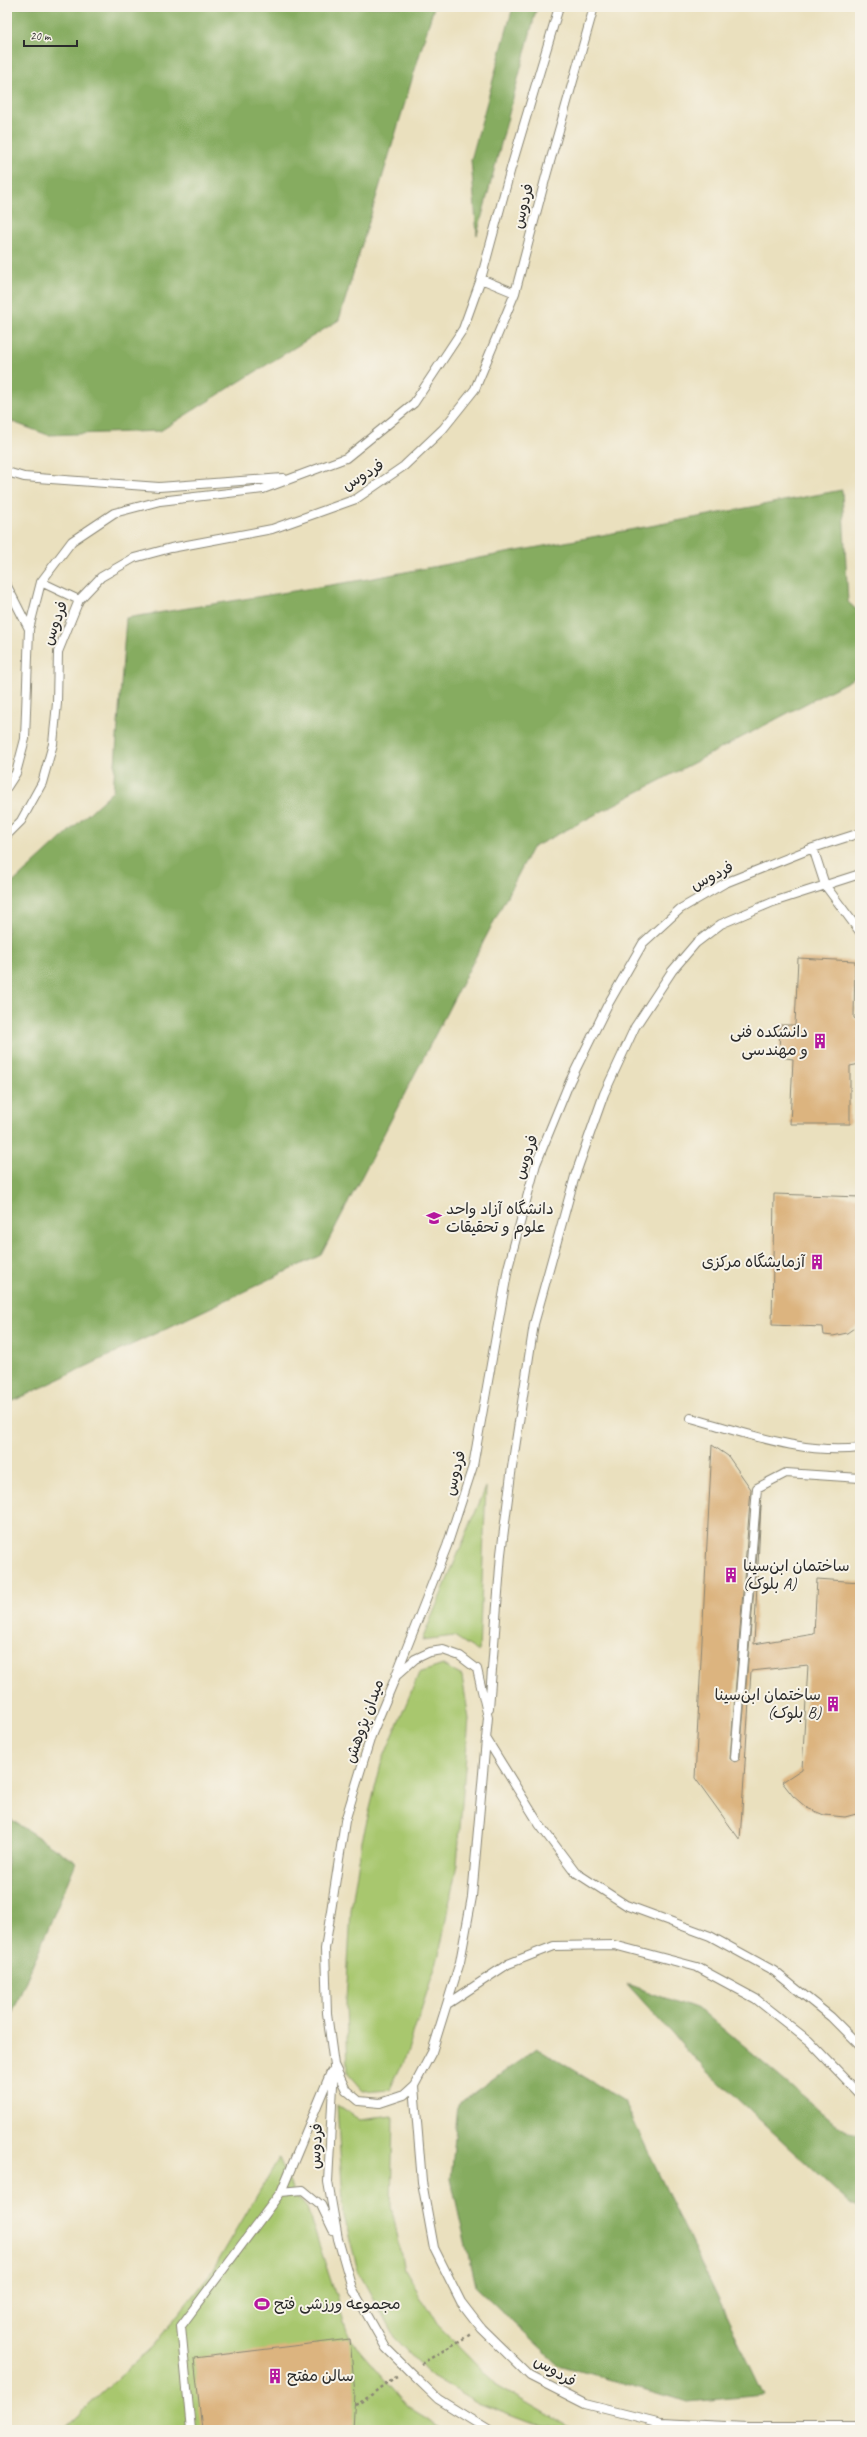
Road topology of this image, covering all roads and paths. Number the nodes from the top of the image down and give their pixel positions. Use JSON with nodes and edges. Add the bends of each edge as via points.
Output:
{"nodes":[{"id":1,"x":559,"y":7,"type":"edge"},
{"id":2,"x":594,"y":7,"type":"edge"},
{"id":3,"x":481,"y":279,"type":"junction"},
{"id":4,"x":515,"y":293,"type":"junction"},
{"id":5,"x":7,"y":472,"type":"edge"},
{"id":6,"x":292,"y":478,"type":"junction"},
{"id":7,"x":41,"y":582,"type":"junction"},
{"id":8,"x":7,"y":586,"type":"edge"},
{"id":9,"x":79,"y":600,"type":"junction"},
{"id":10,"x":29,"y":629,"type":"junction"},
{"id":11,"x":7,"y":787,"type":"edge"},
{"id":12,"x":860,"y":833,"type":"edge"},
{"id":13,"x":7,"y":835,"type":"edge"},
{"id":14,"x":813,"y":848,"type":"junction"},
{"id":15,"x":860,"y":874,"type":"edge"},
{"id":16,"x":825,"y":885,"type":"junction"},
{"id":17,"x":860,"y":932,"type":"edge"},
{"id":18,"x":691,"y":1418,"type":"dead end"},
{"id":19,"x":860,"y":1448,"type":"edge"},
{"id":20,"x":860,"y":1478,"type":"edge"},
{"id":21,"x":396,"y":1676,"type":"junction"},
{"id":22,"x":488,"y":1717,"type":"junction"},
{"id":23,"x":486,"y":1738,"type":"junction"},
{"id":24,"x":735,"y":1757,"type":"dead end"},
{"id":25,"x":449,"y":2003,"type":"junction"},
{"id":26,"x":860,"y":2046,"type":"edge"},
{"id":27,"x":334,"y":2065,"type":"junction"},
{"id":28,"x":414,"y":2086,"type":"junction"},
{"id":29,"x":860,"y":2094,"type":"edge"},
{"id":30,"x":281,"y":2192,"type":"junction"},
{"id":31,"x":338,"y":2239,"type":"junction"},
{"id":32,"x":482,"y":2328,"type":"junction"},
{"id":33,"x":408,"y":2371,"type":"junction"},
{"id":34,"x":355,"y":2405,"type":"dead end"},
{"id":35,"x":860,"y":2427,"type":"edge"},
{"id":36,"x":191,"y":2430,"type":"edge"},
{"id":37,"x":488,"y":2430,"type":"edge"}],
"edges":[{"from":1,"to":3,"type":"lane","name":"فردوس"},
{"from":2,"to":4,"type":"lane","name":"فردوس"},
{"from":3,"to":4,"type":"lane"},
{"from":3,"to":6,"type":"lane","name":"فردوس","via":[[463,329],[414,403],[346,458]]},
{"from":4,"to":9,"type":"lane","name":"فردوس","via":[[475,389],[443,429],[404,466],[356,499],[272,529],[171,548],[134,558],[101,577]]},
{"from":5,"to":6,"type":"lane","via":[[24,477],[159,487]]},
{"from":6,"to":7,"type":"lane","name":"فردوس","via":[[263,489],[160,501],[114,513],[72,541]]},
{"from":7,"to":9,"type":"lane"},
{"from":7,"to":10,"type":"lane","name":"فردوس"},
{"from":8,"to":10,"type":"lane"},
{"from":9,"to":13,"type":"lane","name":"فردوس","via":[[58,652],[53,744],[42,783],[20,821]]},
{"from":10,"to":11,"type":"lane","name":"فردوس","via":[[25,739],[16,773]]},
{"from":12,"to":14,"type":"lane","name":"فردوس"},
{"from":14,"to":16,"type":"lane"},
{"from":14,"to":21,"type":"lane","name":"فردوس","via":[[724,883],[680,909],[643,943],[607,1006],[570,1081],[536,1164],[508,1268],[473,1466],[447,1546]]},
{"from":15,"to":16,"type":"lane"},
{"from":16,"to":17,"type":"lane"},
{"from":16,"to":22,"type":"lane","via":[[773,902],[721,924],[696,943],[672,971],[635,1027],[604,1094],[575,1176],[534,1324],[501,1554]]},
{"from":18,"to":19,"type":"lane","via":[[772,1441],[834,1451]]},
{"from":20,"to":24,"type":"lane","via":[[786,1473],[757,1488]]},
{"from":21,"to":22,"type":"lane","name":"میدان پژوهش","via":[[415,1659],[430,1652],[443,1650],[460,1656],[477,1669]]},
{"from":21,"to":27,"type":"lane","name":"میدان پژوهش","via":[[371,1736],[345,1821],[325,1950],[327,2013]]},
{"from":22,"to":23,"type":"lane","name":"میدان پژوهش"},
{"from":23,"to":25,"type":"lane","name":"میدان پژوهش","via":[[472,1897],[460,1962]]},
{"from":23,"to":26,"type":"lane","via":[[539,1824],[576,1872],[626,1905],[710,1936],[774,1971],[831,2016]]},
{"from":25,"to":28,"type":"lane","name":"میدان پژوهش","via":[[432,2052]]},
{"from":25,"to":29,"type":"lane","via":[[508,1964],[554,1946],[614,1945],[697,1967],[756,1999],[809,2041]]},
{"from":27,"to":28,"type":"lane","name":"میدان پژوهش","via":[[346,2090],[359,2101],[380,2103],[404,2095]]},
{"from":27,"to":30,"type":"lane"},
{"from":27,"to":31,"type":"lane","name":"فردوس","via":[[328,2182]]},
{"from":28,"to":32,"type":"lane","name":"فردوس","via":[[422,2182],[434,2248],[461,2302]]},
{"from":30,"to":31,"type":"lane","via":[[302,2190],[321,2205]]},
{"from":30,"to":36,"type":"lane","via":[[181,2326]]},
{"from":31,"to":33,"type":"lane","name":"فردوس","via":[[352,2288],[386,2348]]},
{"from":32,"to":33,"type":"path"},
{"from":32,"to":35,"type":"lane","name":"فردوس","via":[[530,2376],[585,2404],[661,2423],[748,2427]]},
{"from":33,"to":34,"type":"path","via":[[384,2382],[366,2400]]},
{"from":33,"to":37,"type":"lane","name":"فردوس","via":[[438,2400]]}]}
